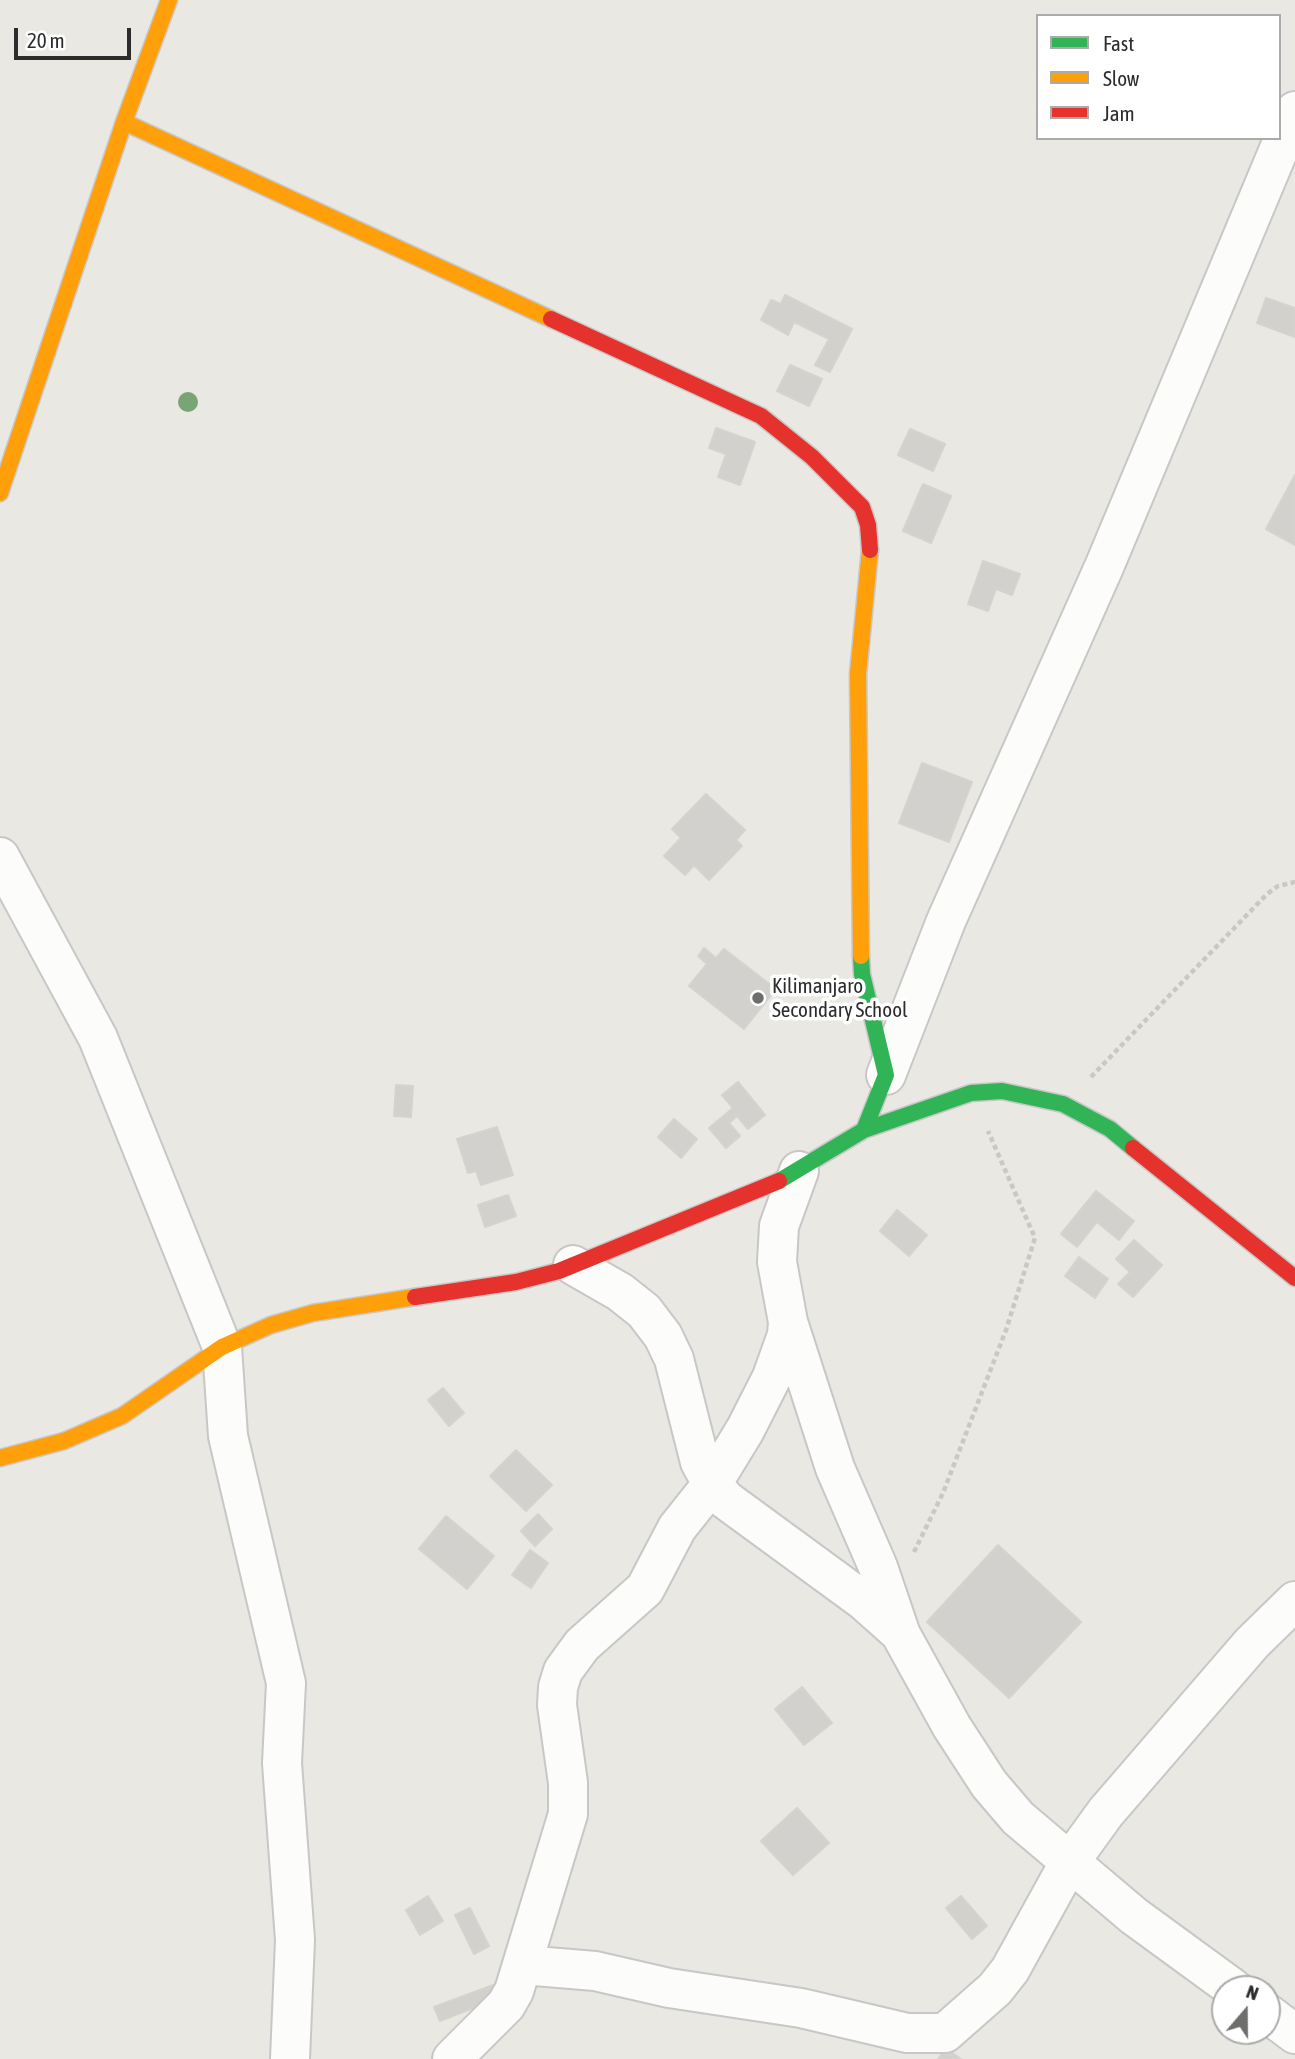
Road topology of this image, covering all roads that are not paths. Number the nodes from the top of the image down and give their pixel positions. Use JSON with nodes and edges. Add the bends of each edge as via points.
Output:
{"nodes":[{"id":1,"x":169,"y":0,"type":"edge"},
{"id":2,"x":1295,"y":111,"type":"edge"},
{"id":3,"x":124,"y":122,"type":"junction"},
{"id":4,"x":0,"y":493,"type":"edge"},
{"id":5,"x":0,"y":857,"type":"edge"},
{"id":6,"x":886,"y":1075,"type":"junction"},
{"id":7,"x":864,"y":1130,"type":"junction"},
{"id":8,"x":799,"y":1171,"type":"junction"},
{"id":9,"x":573,"y":1265,"type":"junction"},
{"id":10,"x":1295,"y":1278,"type":"edge"},
{"id":11,"x":788,"y":1322,"type":"junction"},
{"id":12,"x":222,"y":1347,"type":"junction"},
{"id":13,"x":0,"y":1458,"type":"edge"},
{"id":14,"x":712,"y":1484,"type":"junction"},
{"id":15,"x":1295,"y":1601,"type":"edge"},
{"id":16,"x":895,"y":1616,"type":"junction"},
{"id":17,"x":1069,"y":1863,"type":"junction"},
{"id":18,"x":523,"y":1965,"type":"junction"},
{"id":19,"x":1215,"y":1975,"type":"edge"},
{"id":20,"x":290,"y":2059,"type":"edge"},
{"id":21,"x":452,"y":2059,"type":"edge"}],
"edges":[{"from":1,"to":3,"type":"street"},
{"from":2,"to":6,"type":"street","via":[[1104,567],[946,921]]},
{"from":3,"to":4,"type":"street"},
{"from":3,"to":6,"type":"street","via":[[761,416],[812,457],[862,507],[869,525],[870,549],[858,674],[858,916],[862,974]]},
{"from":5,"to":12,"type":"street","via":[[98,1038]]},
{"from":6,"to":7,"type":"street"},
{"from":7,"to":8,"type":"street"},
{"from":7,"to":10,"type":"street","via":[[971,1093],[1002,1091],[1062,1104],[1110,1129]]},
{"from":8,"to":9,"type":"street"},
{"from":8,"to":11,"type":"street","via":[[779,1226],[777,1262]]},
{"from":9,"to":12,"type":"street","via":[[516,1282],[313,1313]]},
{"from":9,"to":14,"type":"street","via":[[620,1292],[644,1311],[663,1336],[674,1359],[700,1462]]},
{"from":11,"to":14,"type":"street","via":[[762,1401]]},
{"from":11,"to":16,"type":"street","via":[[835,1468]]},
{"from":12,"to":13,"type":"street","via":[[122,1416],[64,1441]]},
{"from":12,"to":20,"type":"street","via":[[228,1436],[286,1683],[282,1763],[295,1940]]},
{"from":14,"to":16,"type":"street","via":[[726,1500],[864,1601]]},
{"from":14,"to":18,"type":"street","via":[[677,1528],[645,1589],[571,1656],[563,1671],[556,1705],[568,1814]]},
{"from":15,"to":17,"type":"street","via":[[1252,1643],[1149,1762]]},
{"from":16,"to":17,"type":"street","via":[[952,1727],[989,1784],[1018,1818]]},
{"from":17,"to":18,"type":"street","via":[[1010,1970],[945,2033],[907,2033],[801,2008],[668,1988],[595,1970]]},
{"from":17,"to":19,"type":"street"},
{"from":18,"to":21,"type":"street","via":[[506,2006]]}]}
